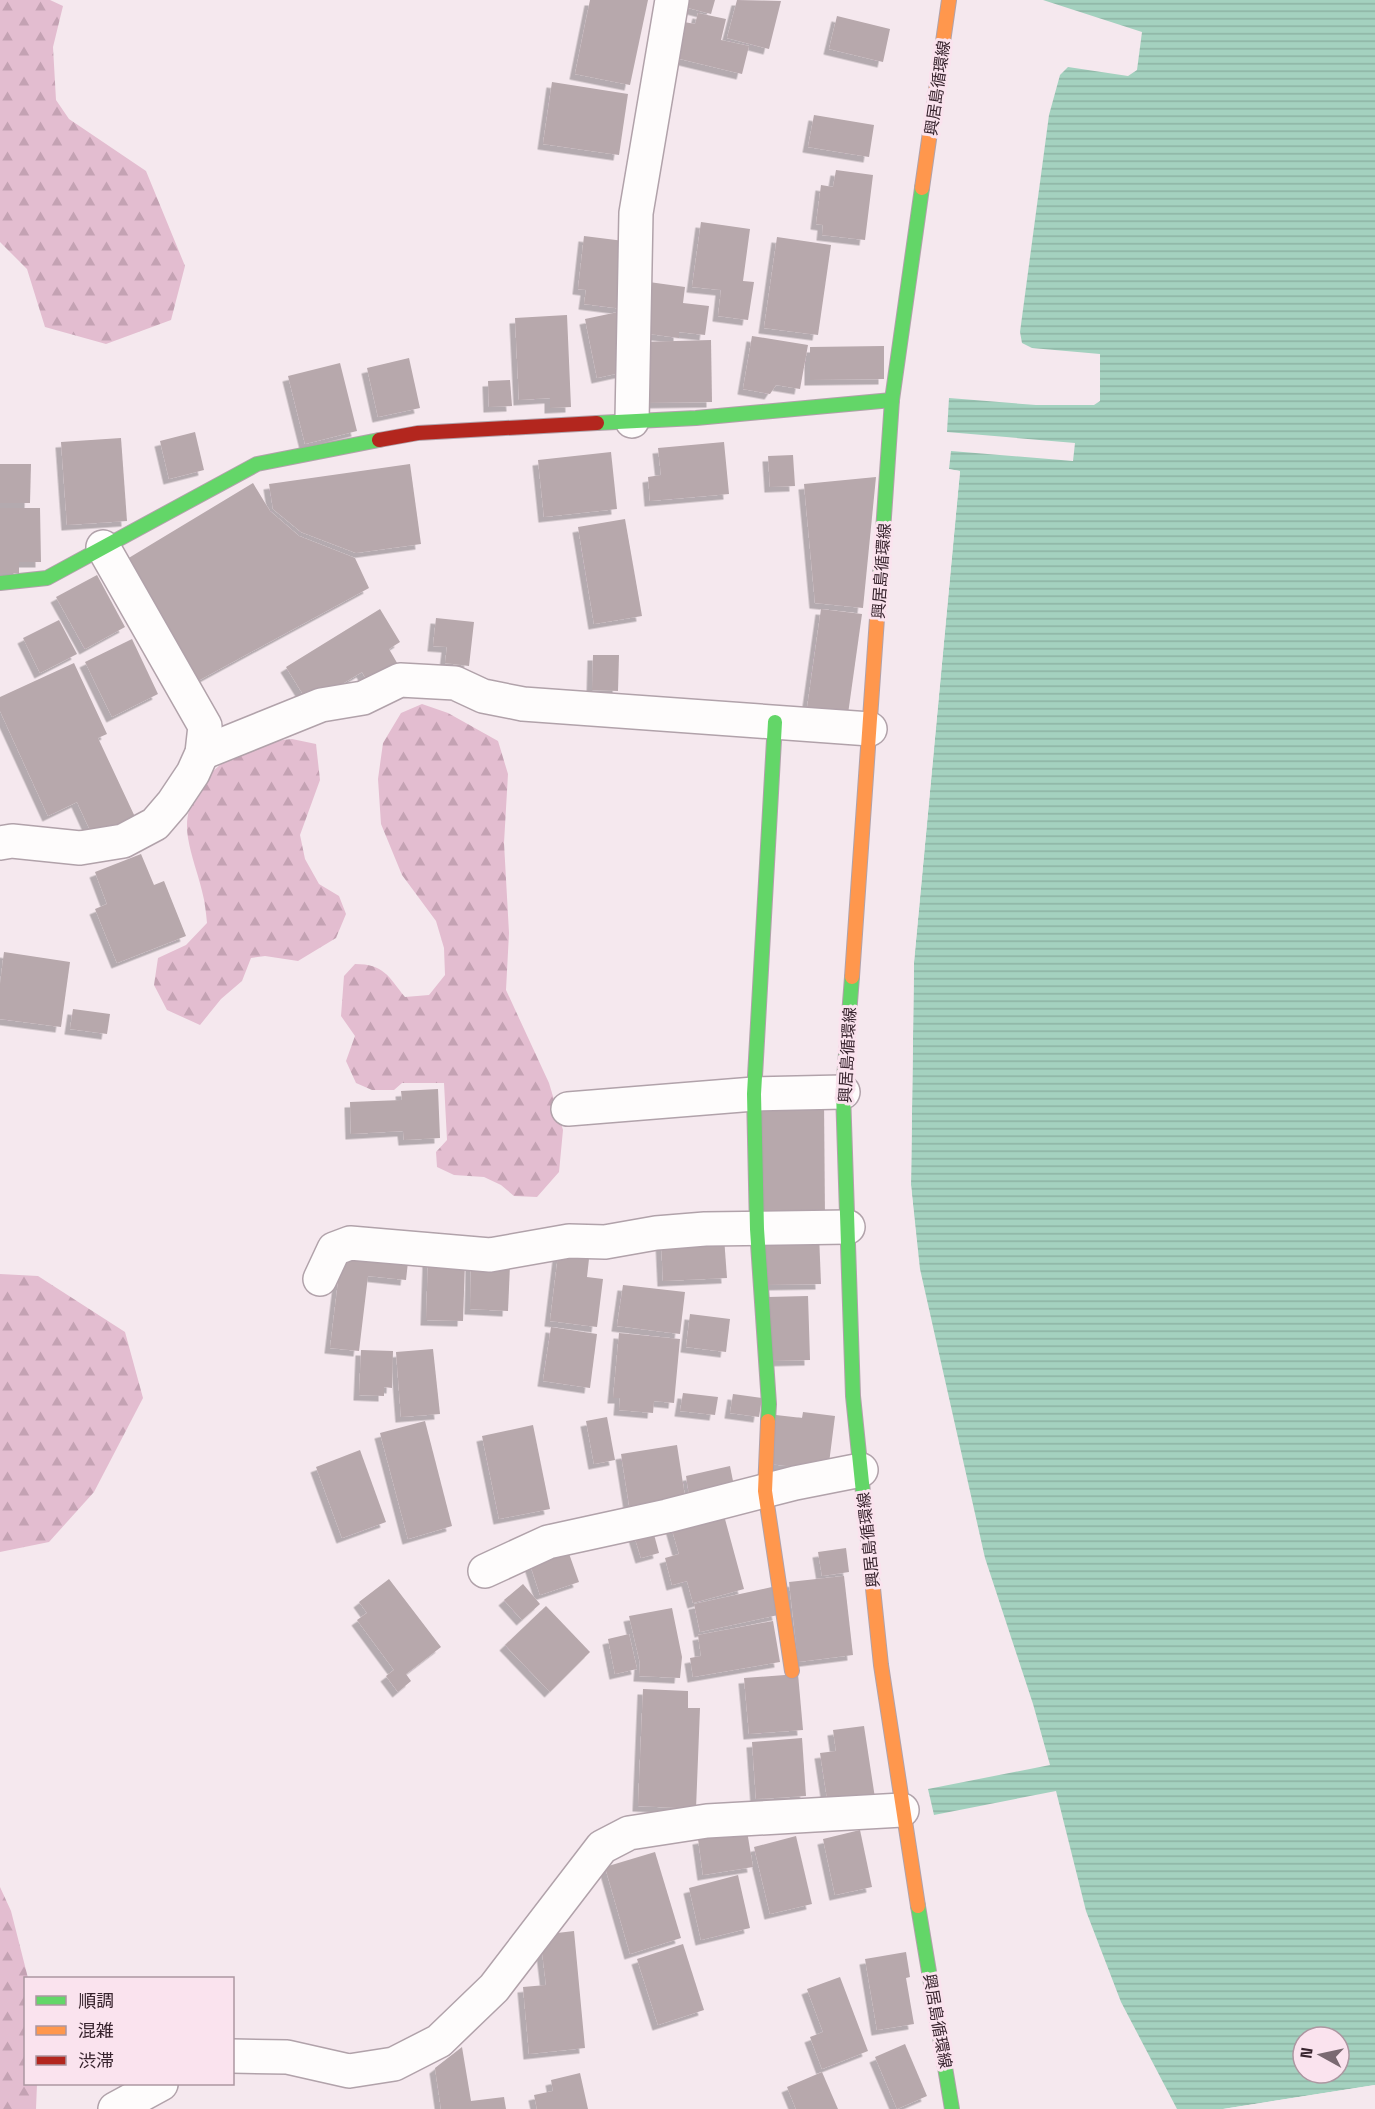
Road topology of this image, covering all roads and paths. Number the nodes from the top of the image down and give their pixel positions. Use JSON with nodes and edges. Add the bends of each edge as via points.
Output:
{"nodes":[{"id":1,"x":672,"y":0,"type":"edge"},
{"id":2,"x":949,"y":0,"type":"edge"},
{"id":3,"x":892,"y":400,"type":"junction"},
{"id":4,"x":632,"y":421,"type":"junction"},
{"id":5,"x":103,"y":547,"type":"junction"},
{"id":6,"x":0,"y":583,"type":"edge"},
{"id":7,"x":775,"y":722,"type":"junction"},
{"id":8,"x":870,"y":729,"type":"junction"},
{"id":9,"x":202,"y":753,"type":"junction"},
{"id":10,"x":0,"y":843,"type":"edge"},
{"id":11,"x":843,"y":1092,"type":"junction"},
{"id":12,"x":754,"y":1094,"type":"junction"},
{"id":13,"x":568,"y":1109,"type":"dead end"},
{"id":14,"x":848,"y":1227,"type":"junction"},
{"id":15,"x":757,"y":1230,"type":"junction"},
{"id":16,"x":320,"y":1279,"type":"dead end"},
{"id":17,"x":861,"y":1470,"type":"junction"},
{"id":18,"x":765,"y":1491,"type":"junction"},
{"id":19,"x":485,"y":1571,"type":"dead end"},
{"id":20,"x":792,"y":1671,"type":"dead end"},
{"id":21,"x":902,"y":1810,"type":"junction"},
{"id":22,"x":234,"y":2056,"type":"edge"},
{"id":23,"x":159,"y":2085,"type":"edge"},
{"id":24,"x":115,"y":2109,"type":"edge"},
{"id":25,"x":952,"y":2109,"type":"edge"}],
"edges":[{"from":1,"to":4,"type":"street","via":[[636,213]]},
{"from":2,"to":3,"type":"main road","name":"興居島循環線"},
{"from":3,"to":4,"type":"main road"},
{"from":3,"to":8,"type":"main road","name":"興居島循環線"},
{"from":4,"to":5,"type":"main road","via":[[418,433],[257,464]]},
{"from":5,"to":6,"type":"main road","via":[[47,578]]},
{"from":5,"to":9,"type":"street","via":[[205,726]]},
{"from":7,"to":8,"type":"street"},
{"from":7,"to":9,"type":"street","via":[[523,704],[483,696],[455,683],[400,680],[363,698],[321,705]]},
{"from":7,"to":12,"type":"main road"},
{"from":8,"to":11,"type":"main road","name":"興居島循環線"},
{"from":9,"to":10,"type":"street","via":[[193,773],[155,824],[123,841],[80,848]]},
{"from":11,"to":12,"type":"street"},
{"from":11,"to":14,"type":"main road","name":"興居島循環線"},
{"from":12,"to":13,"type":"street"},
{"from":12,"to":15,"type":"main road"},
{"from":14,"to":15,"type":"street"},
{"from":14,"to":17,"type":"main road","name":"興居島循環線","via":[[853,1396]]},
{"from":15,"to":16,"type":"street","via":[[705,1229],[605,1242],[569,1241],[490,1255],[350,1243],[334,1249]]},
{"from":15,"to":18,"type":"main road","via":[[770,1404]]},
{"from":17,"to":18,"type":"street"},
{"from":17,"to":21,"type":"main road","name":"興居島循環線","via":[[881,1665]]},
{"from":18,"to":19,"type":"street","via":[[548,1542]]},
{"from":18,"to":20,"type":"main road"},
{"from":21,"to":22,"type":"street","via":[[707,1821],[629,1833],[602,1847],[494,1988],[438,2041],[394,2064],[349,2071],[287,2057]]},
{"from":21,"to":25,"type":"main road","name":"興居島循環線"},
{"from":23,"to":24,"type":"street"}]}
